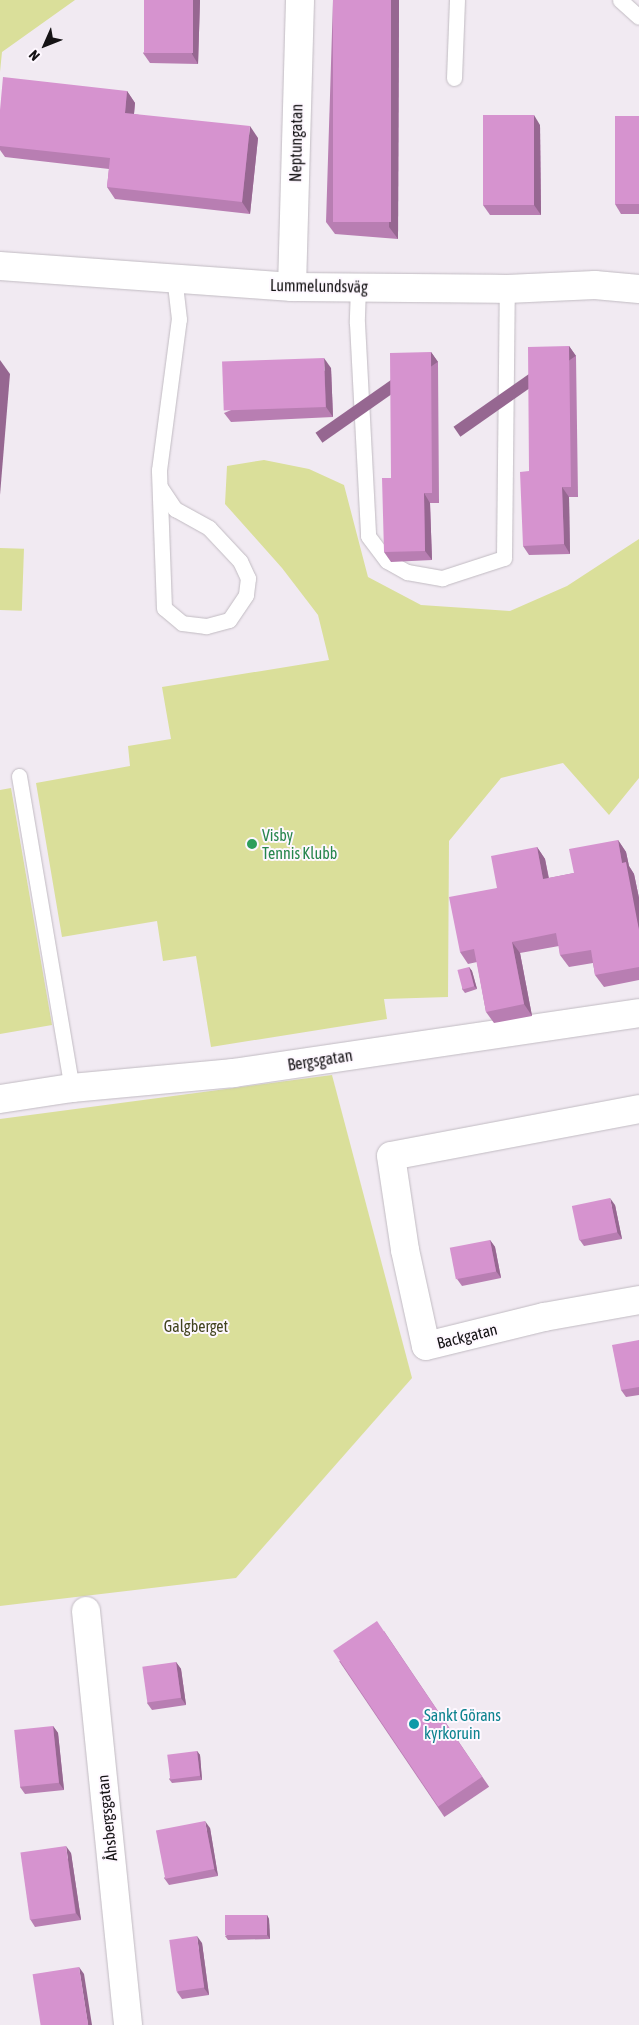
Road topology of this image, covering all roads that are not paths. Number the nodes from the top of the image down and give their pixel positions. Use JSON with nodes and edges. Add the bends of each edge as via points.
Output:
{"nodes":[{"id":1,"x":300,"y":0,"type":"edge"},
{"id":2,"x":457,"y":0,"type":"edge"},
{"id":3,"x":620,"y":0,"type":"edge"},
{"id":4,"x":639,"y":17,"type":"edge"},
{"id":5,"x":454,"y":78,"type":"dead end"},
{"id":6,"x":0,"y":266,"type":"edge"},
{"id":7,"x":174,"y":276,"type":"junction"},
{"id":8,"x":292,"y":287,"type":"junction"},
{"id":9,"x":358,"y":287,"type":"junction"},
{"id":10,"x":508,"y":289,"type":"junction"},
{"id":11,"x":639,"y":289,"type":"edge"},
{"id":12,"x":160,"y":487,"type":"junction"},
{"id":13,"x":20,"y":776,"type":"dead end"},
{"id":14,"x":639,"y":1013,"type":"edge"},
{"id":15,"x":72,"y":1088,"type":"junction"},
{"id":16,"x":0,"y":1099,"type":"edge"},
{"id":17,"x":639,"y":1108,"type":"edge"},
{"id":18,"x":639,"y":1300,"type":"edge"},
{"id":19,"x":86,"y":1611,"type":"dead end"},
{"id":20,"x":128,"y":2025,"type":"edge"}],
"edges":[{"from":1,"to":8,"type":"street","name":"Neptungatan"},
{"from":2,"to":5,"type":"lane"},
{"from":3,"to":4,"type":"lane"},
{"from":6,"to":7,"type":"street","name":"Lummelundsväg"},
{"from":7,"to":8,"type":"street","name":"Lummelundsväg"},
{"from":7,"to":12,"type":"lane","via":[[179,318],[158,470]]},
{"from":8,"to":9,"type":"street","name":"Lummelundsväg"},
{"from":9,"to":10,"type":"street","name":"Lummelundsväg"},
{"from":9,"to":10,"type":"lane","via":[[357,332],[368,536],[387,561],[407,572],[442,578],[504,558]]},
{"from":10,"to":11,"type":"street","name":"Lummelundsväg","via":[[595,285]]},
{"from":12,"to":12,"type":"lane","via":[[175,510],[209,528],[240,561],[248,578],[246,595],[229,620],[206,626],[182,623],[164,608]]},
{"from":13,"to":15,"type":"lane"},
{"from":14,"to":15,"type":"street","name":"Bergsgatan","via":[[233,1073]]},
{"from":15,"to":16,"type":"street","name":"Bergsgatan"},
{"from":17,"to":18,"type":"street","name":"Backgatan","via":[[391,1156],[404,1250],[426,1346],[544,1317]]},
{"from":19,"to":20,"type":"street","name":"Åhsbergsgatan"}]}
